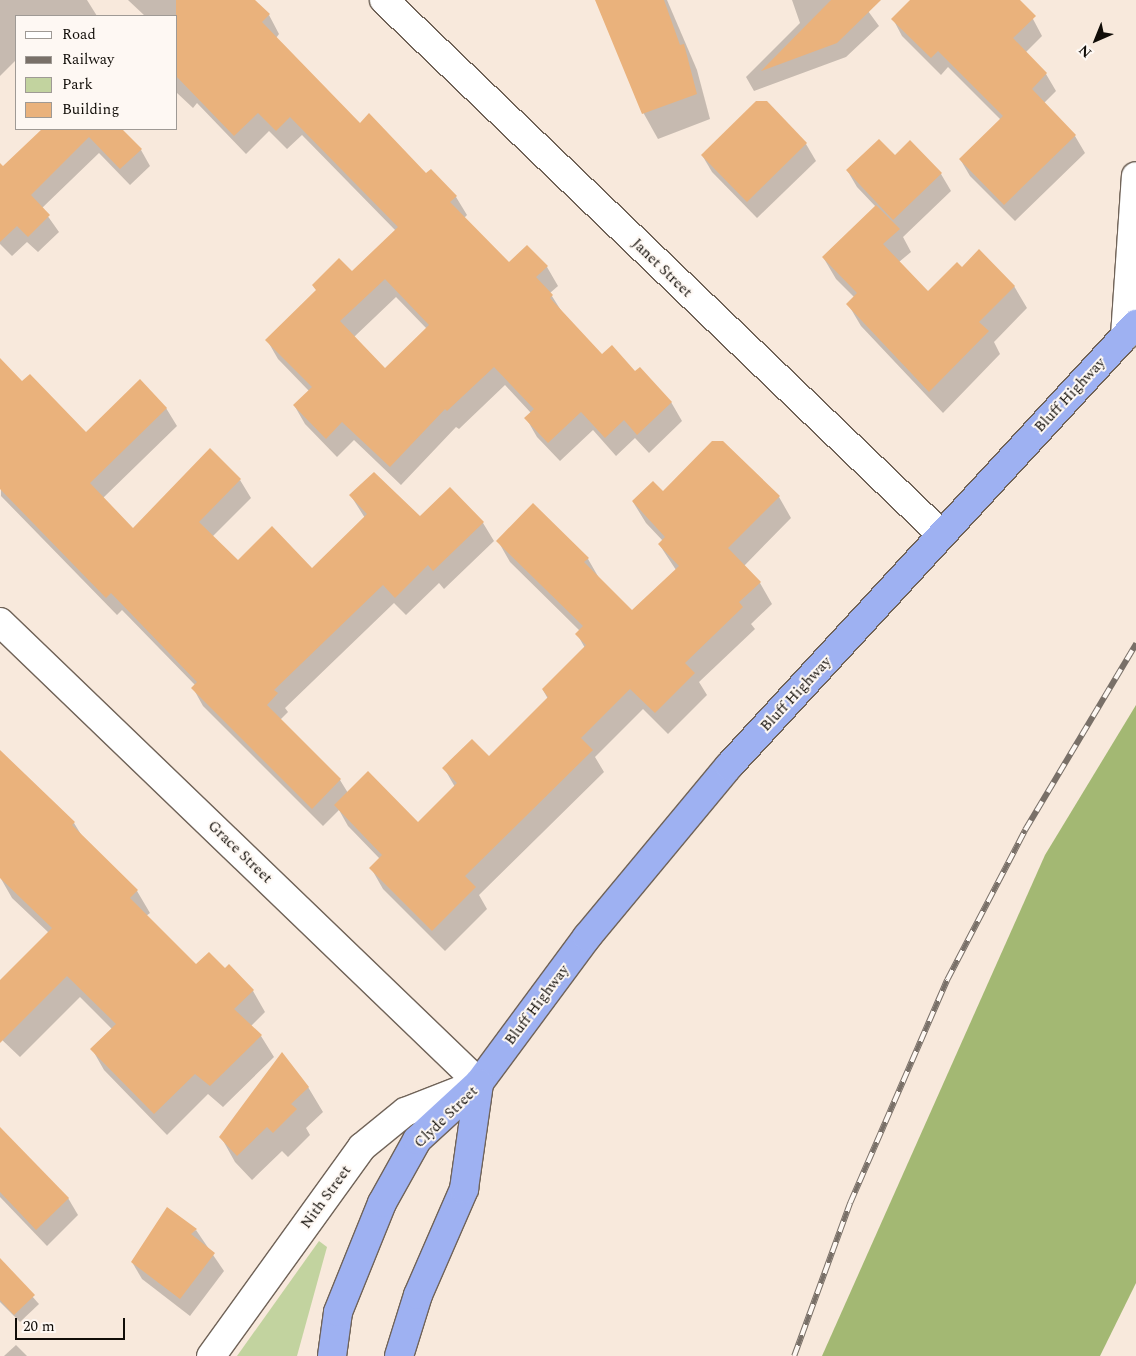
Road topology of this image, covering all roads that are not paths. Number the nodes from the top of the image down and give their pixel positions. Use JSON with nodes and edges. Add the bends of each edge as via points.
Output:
{"nodes":[{"id":1,"x":384,"y":0,"type":"edge"},
{"id":2,"x":1136,"y":176,"type":"edge"},
{"id":3,"x":1130,"y":330,"type":"edge"},
{"id":4,"x":942,"y":535,"type":"junction"},
{"id":5,"x":0,"y":622,"type":"edge"},
{"id":6,"x":479,"y":1083,"type":"junction"},
{"id":7,"x":398,"y":1349,"type":"edge"},
{"id":8,"x":211,"y":1356,"type":"edge"},
{"id":9,"x":332,"y":1356,"type":"edge"}],
"edges":[{"from":1,"to":4,"type":"street","name":"Janet Street"},
{"from":2,"to":3,"type":"street"},
{"from":3,"to":4,"type":"highway","name":"Bluff Highway"},
{"from":4,"to":6,"type":"highway","name":"Bluff Highway","via":[[730,766],[587,937]]},
{"from":5,"to":6,"type":"street","name":"Grace Street"},
{"from":6,"to":7,"type":"highway","name":"Clyde Street","via":[[464,1189]]},
{"from":6,"to":8,"type":"street","name":"Nith Street","via":[[405,1112],[362,1147]]},
{"from":6,"to":9,"type":"highway","name":"Clyde Street","via":[[417,1140],[382,1203],[338,1312]]}]}
